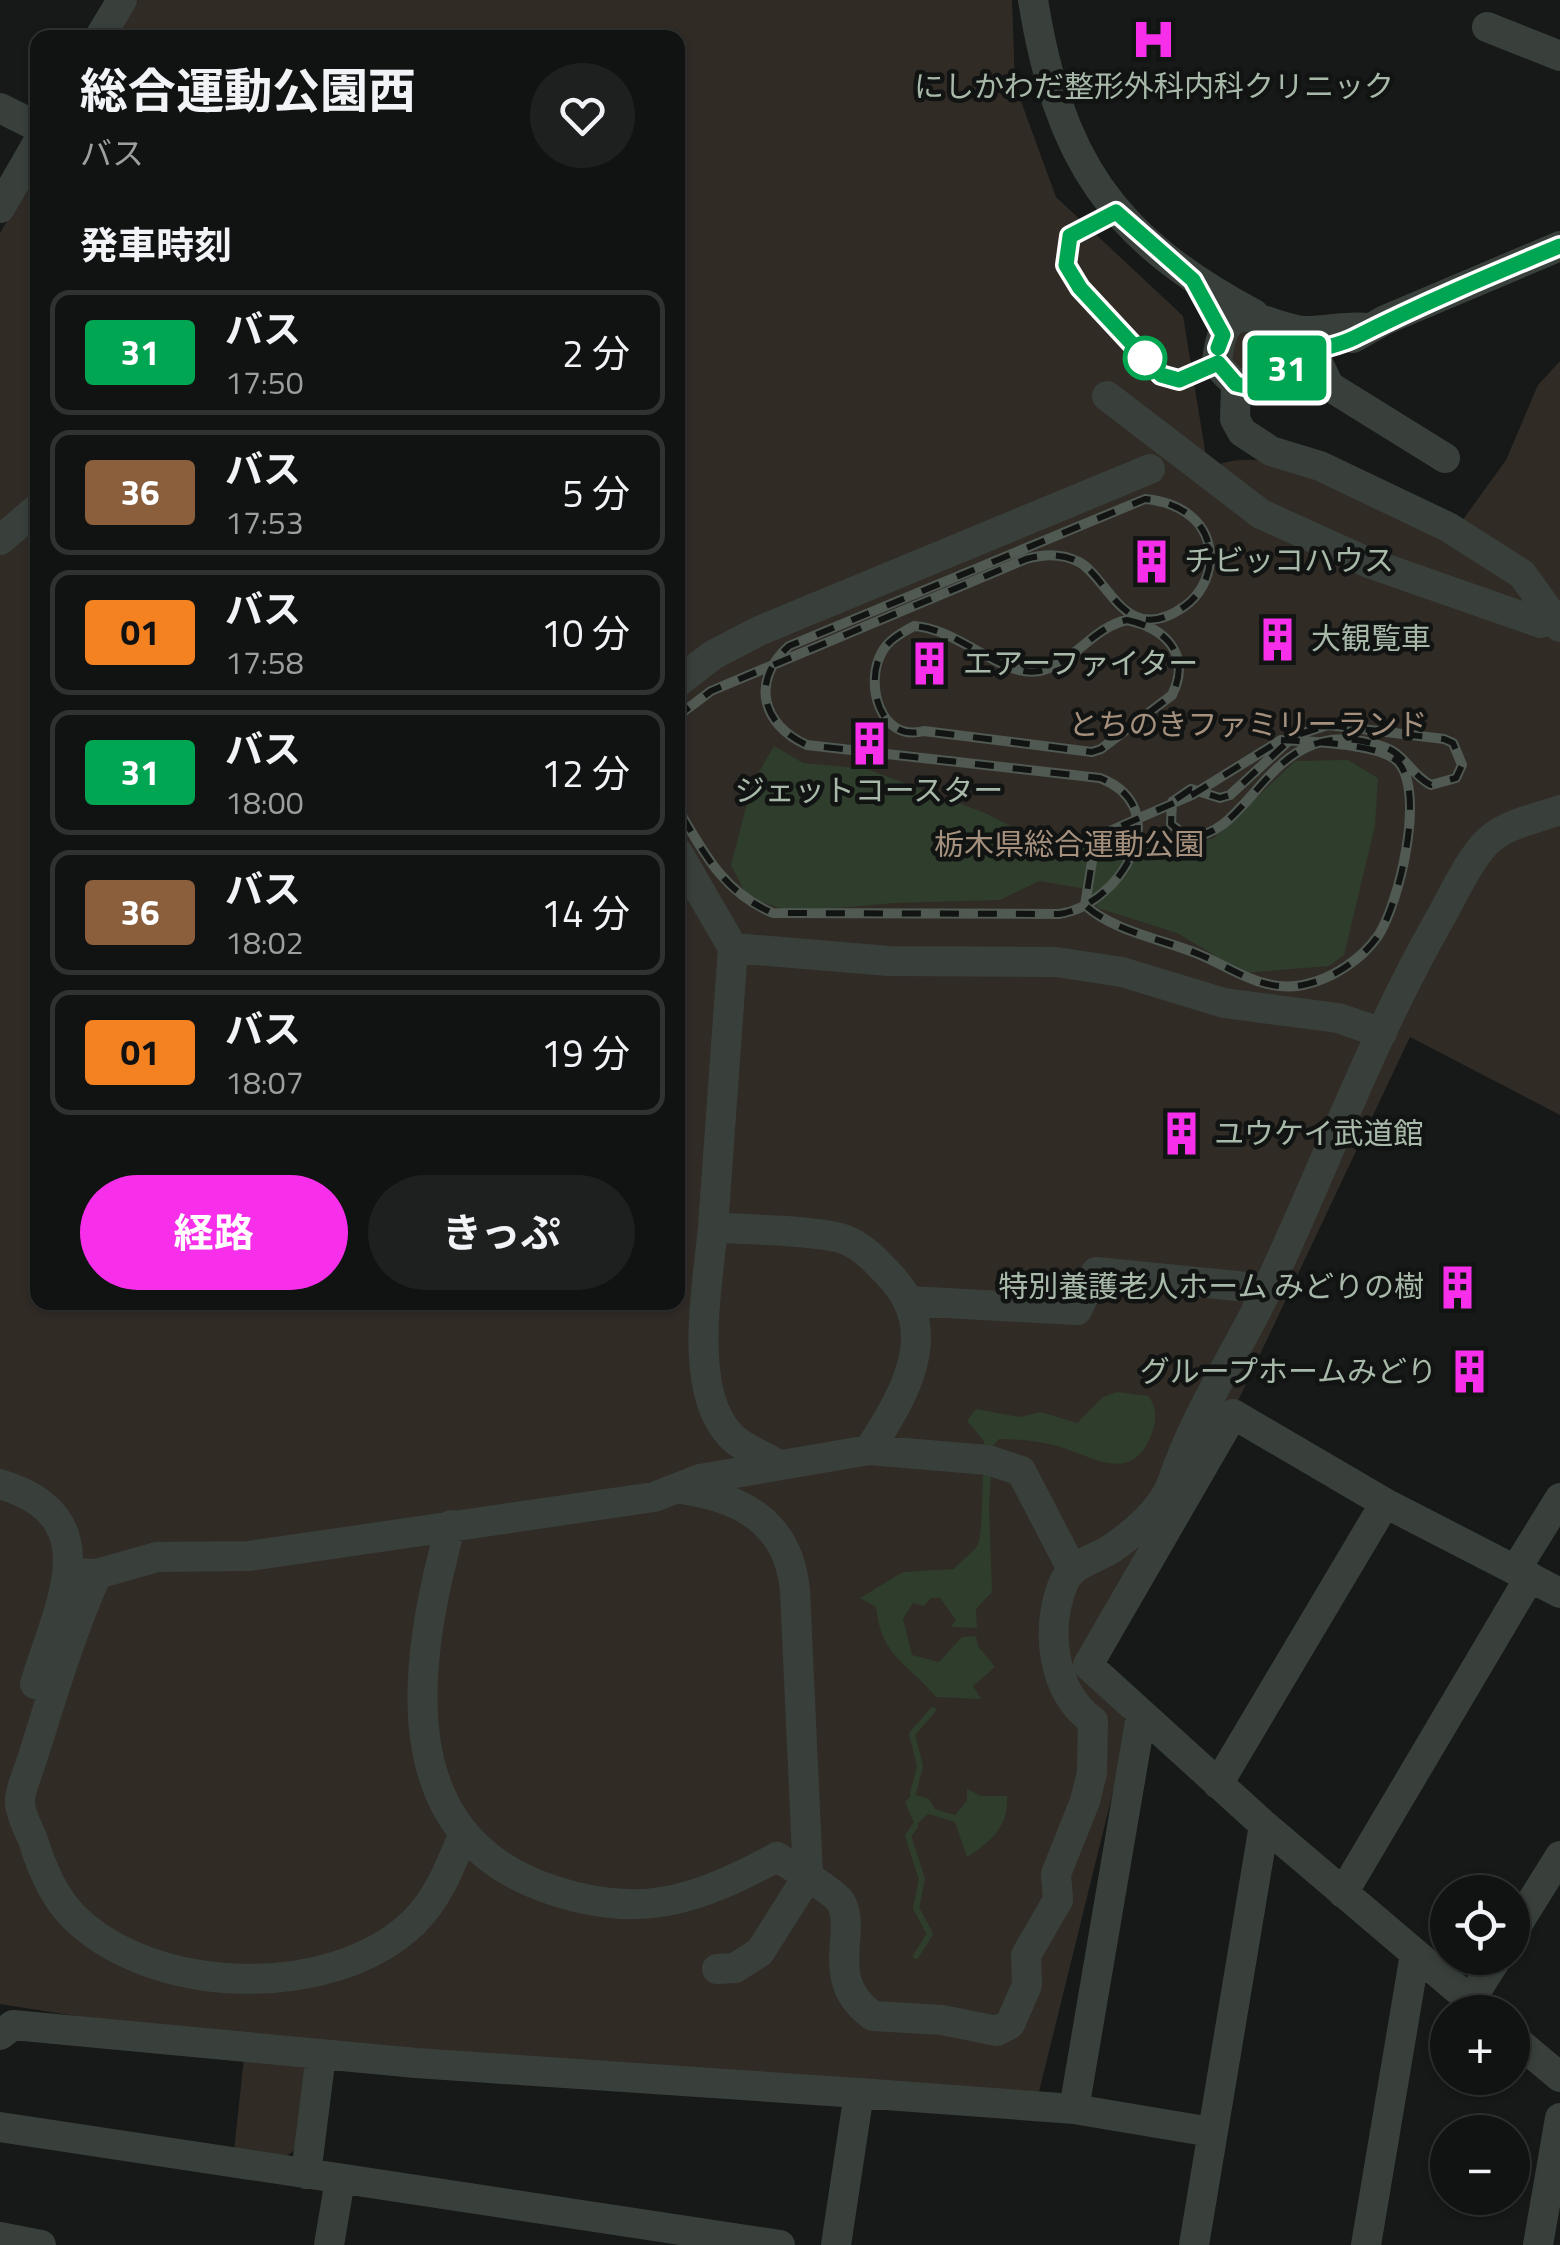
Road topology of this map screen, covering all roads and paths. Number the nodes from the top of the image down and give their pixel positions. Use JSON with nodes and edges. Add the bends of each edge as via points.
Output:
{"nodes":[{"id":1,"x":122,"y":0,"type":"edge"},
{"id":2,"x":1034,"y":0,"type":"edge"},
{"id":3,"x":1487,"y":27,"type":"dead end"},
{"id":4,"x":105,"y":30,"type":"edge"},
{"id":5,"x":1560,"y":56,"type":"edge"},
{"id":6,"x":0,"y":108,"type":"edge"},
{"id":7,"x":30,"y":123,"type":"edge"},
{"id":8,"x":30,"y":156,"type":"edge"},
{"id":9,"x":0,"y":208,"type":"edge"},
{"id":10,"x":1560,"y":246,"type":"edge"},
{"id":11,"x":1193,"y":280,"type":"junction"},
{"id":12,"x":1254,"y":314,"type":"junction"},
{"id":13,"x":1286,"y":328,"type":"junction"},
{"id":14,"x":1368,"y":328,"type":"junction"},
{"id":15,"x":1223,"y":335,"type":"junction"},
{"id":16,"x":1302,"y":357,"type":"junction"},
{"id":17,"x":1249,"y":387,"type":"junction"},
{"id":18,"x":1108,"y":396,"type":"dead end"},
{"id":19,"x":1445,"y":458,"type":"dead end"},
{"id":20,"x":1150,"y":469,"type":"dead end"},
{"id":21,"x":30,"y":515,"type":"edge"},
{"id":22,"x":0,"y":540,"type":"edge"},
{"id":23,"x":1551,"y":625,"type":"edge"},
{"id":24,"x":685,"y":677,"type":"edge"},
{"id":25,"x":1560,"y":810,"type":"edge"},
{"id":26,"x":685,"y":873,"type":"edge"},
{"id":27,"x":733,"y":948,"type":"junction"},
{"id":28,"x":1382,"y":1033,"type":"junction"},
{"id":29,"x":712,"y":1227,"type":"junction"},
{"id":30,"x":1268,"y":1289,"type":"junction"},
{"id":31,"x":908,"y":1301,"type":"junction"},
{"id":32,"x":720,"y":1422,"type":"junction"},
{"id":33,"x":868,"y":1450,"type":"junction"},
{"id":34,"x":777,"y":1464,"type":"junction"},
{"id":35,"x":0,"y":1484,"type":"edge"},
{"id":36,"x":690,"y":1484,"type":"junction"},
{"id":37,"x":1560,"y":1498,"type":"edge"},
{"id":38,"x":1385,"y":1503,"type":"junction"},
{"id":39,"x":452,"y":1525,"type":"junction"},
{"id":40,"x":1072,"y":1569,"type":"junction"},
{"id":41,"x":1523,"y":1573,"type":"junction"},
{"id":42,"x":83,"y":1574,"type":"junction"},
{"id":43,"x":1560,"y":1593,"type":"edge"},
{"id":44,"x":1141,"y":1716,"type":"junction"},
{"id":45,"x":1218,"y":1784,"type":"junction"},
{"id":46,"x":0,"y":1801,"type":"edge"},
{"id":47,"x":1264,"y":1825,"type":"junction"},
{"id":48,"x":462,"y":1838,"type":"junction"},
{"id":49,"x":1560,"y":1856,"type":"edge"},
{"id":50,"x":808,"y":1876,"type":"junction"},
{"id":51,"x":1343,"y":1893,"type":"junction"},
{"id":52,"x":1530,"y":1904,"type":"edge"},
{"id":53,"x":1416,"y":1954,"type":"junction"},
{"id":54,"x":716,"y":1969,"type":"dead end"},
{"id":55,"x":1463,"y":1995,"type":"edge"},
{"id":56,"x":0,"y":2035,"type":"edge"},
{"id":57,"x":1530,"y":2051,"type":"edge"},
{"id":58,"x":321,"y":2055,"type":"junction"},
{"id":59,"x":1560,"y":2077,"type":"edge"},
{"id":60,"x":859,"y":2093,"type":"junction"},
{"id":61,"x":1074,"y":2109,"type":"junction"},
{"id":62,"x":1560,"y":2118,"type":"edge"},
{"id":63,"x":0,"y":2128,"type":"edge"},
{"id":64,"x":1211,"y":2132,"type":"junction"},
{"id":65,"x":306,"y":2174,"type":"junction"},
{"id":66,"x":340,"y":2180,"type":"junction"},
{"id":67,"x":0,"y":2238,"type":"edge"},
{"id":68,"x":708,"y":2240,"type":"edge"},
{"id":69,"x":41,"y":2245,"type":"edge"},
{"id":70,"x":329,"y":2245,"type":"edge"},
{"id":71,"x":780,"y":2245,"type":"edge"},
{"id":72,"x":836,"y":2245,"type":"edge"},
{"id":73,"x":1194,"y":2245,"type":"edge"},
{"id":74,"x":1366,"y":2245,"type":"edge"},
{"id":75,"x":1538,"y":2245,"type":"edge"}],
"edges":[{"from":1,"to":4,"type":"street"},
{"from":2,"to":11,"type":"street","via":[[1045,72],[1096,188]]},
{"from":3,"to":5,"type":"street"},
{"from":6,"to":7,"type":"street"},
{"from":8,"to":9,"type":"street"},
{"from":10,"to":14,"type":"street"},
{"from":11,"to":12,"type":"street"},
{"from":11,"to":15,"type":"street"},
{"from":12,"to":13,"type":"street"},
{"from":12,"to":15,"type":"street"},
{"from":13,"to":14,"type":"street"},
{"from":13,"to":16,"type":"street"},
{"from":14,"to":16,"type":"street"},
{"from":15,"to":17,"type":"street","via":[[1218,363]]},
{"from":16,"to":17,"type":"street","via":[[1282,380]]},
{"from":16,"to":19,"type":"street","via":[[1329,386]]},
{"from":17,"to":23,"type":"street","via":[[1270,435],[1448,527],[1522,574]]},
{"from":18,"to":23,"type":"street","via":[[1260,514],[1368,562]]},
{"from":20,"to":24,"type":"street","via":[[758,631]]},
{"from":21,"to":22,"type":"street"},
{"from":25,"to":28,"type":"street","via":[[1508,828],[1485,844]]},
{"from":26,"to":27,"type":"street"},
{"from":27,"to":28,"type":"street","via":[[889,961],[1056,962],[1122,972],[1224,1002],[1338,1018]]},
{"from":27,"to":29,"type":"street"},
{"from":28,"to":30,"type":"street"},
{"from":29,"to":31,"type":"street","via":[[844,1239],[878,1261]]},
{"from":29,"to":32,"type":"street","via":[[703,1353]]},
{"from":30,"to":31,"type":"street","via":[[1096,1272],[1076,1310]]},
{"from":30,"to":40,"type":"street","via":[[1183,1449],[1169,1491],[1111,1549]]},
{"from":31,"to":33,"type":"street","via":[[916,1318],[912,1379]]},
{"from":32,"to":34,"type":"street","via":[[732,1438]]},
{"from":32,"to":36,"type":"street","via":[[716,1455]]},
{"from":33,"to":34,"type":"street"},
{"from":33,"to":40,"type":"street","via":[[988,1460],[1021,1471]]},
{"from":34,"to":36,"type":"street"},
{"from":35,"to":42,"type":"street","via":[[34,1494],[52,1510]]},
{"from":36,"to":39,"type":"street","via":[[654,1497]]},
{"from":36,"to":50,"type":"street","via":[[757,1514],[792,1561]]},
{"from":37,"to":41,"type":"street"},
{"from":38,"to":41,"type":"street"},
{"from":38,"to":44,"type":"street","via":[[1232,1414],[1088,1665]]},
{"from":38,"to":45,"type":"street"},
{"from":39,"to":42,"type":"street","via":[[250,1556],[157,1557]]},
{"from":39,"to":48,"type":"street","via":[[420,1674],[424,1737]]},
{"from":40,"to":50,"type":"street","via":[[1058,1603],[1056,1665],[1075,1708],[1093,1721],[1092,1773],[1056,1874],[1058,1900],[1032,1939],[1027,1986],[1010,2024],[997,2031],[864,2010],[846,1980],[842,1905]]},
{"from":41,"to":43,"type":"street"},
{"from":41,"to":51,"type":"street"},
{"from":42,"to":46,"type":"street"},
{"from":42,"to":48,"type":"street","via":[[20,1803],[44,1874],[71,1914],[114,1947],[177,1971],[268,1980],[312,1974],[366,1954],[412,1924],[440,1891]]},
{"from":44,"to":45,"type":"street"},
{"from":44,"to":61,"type":"street"},
{"from":45,"to":47,"type":"street"},
{"from":47,"to":51,"type":"street"},
{"from":47,"to":64,"type":"street"},
{"from":48,"to":50,"type":"street","via":[[522,1880],[624,1906],[671,1903],[724,1886],[777,1857]]},
{"from":49,"to":52,"type":"street"},
{"from":50,"to":54,"type":"street","via":[[760,1952],[736,1968]]},
{"from":51,"to":53,"type":"street"},
{"from":53,"to":55,"type":"street"},
{"from":53,"to":74,"type":"street"},
{"from":56,"to":58,"type":"street","via":[[12,2025]]},
{"from":57,"to":59,"type":"street"},
{"from":58,"to":60,"type":"street"},
{"from":58,"to":65,"type":"street"},
{"from":60,"to":61,"type":"street"},
{"from":60,"to":72,"type":"street"},
{"from":61,"to":64,"type":"street"},
{"from":62,"to":75,"type":"street"},
{"from":63,"to":65,"type":"street"},
{"from":64,"to":73,"type":"street"},
{"from":65,"to":66,"type":"street"},
{"from":66,"to":68,"type":"street"},
{"from":66,"to":70,"type":"street"},
{"from":67,"to":69,"type":"street"},
{"from":68,"to":71,"type":"street"}]}
